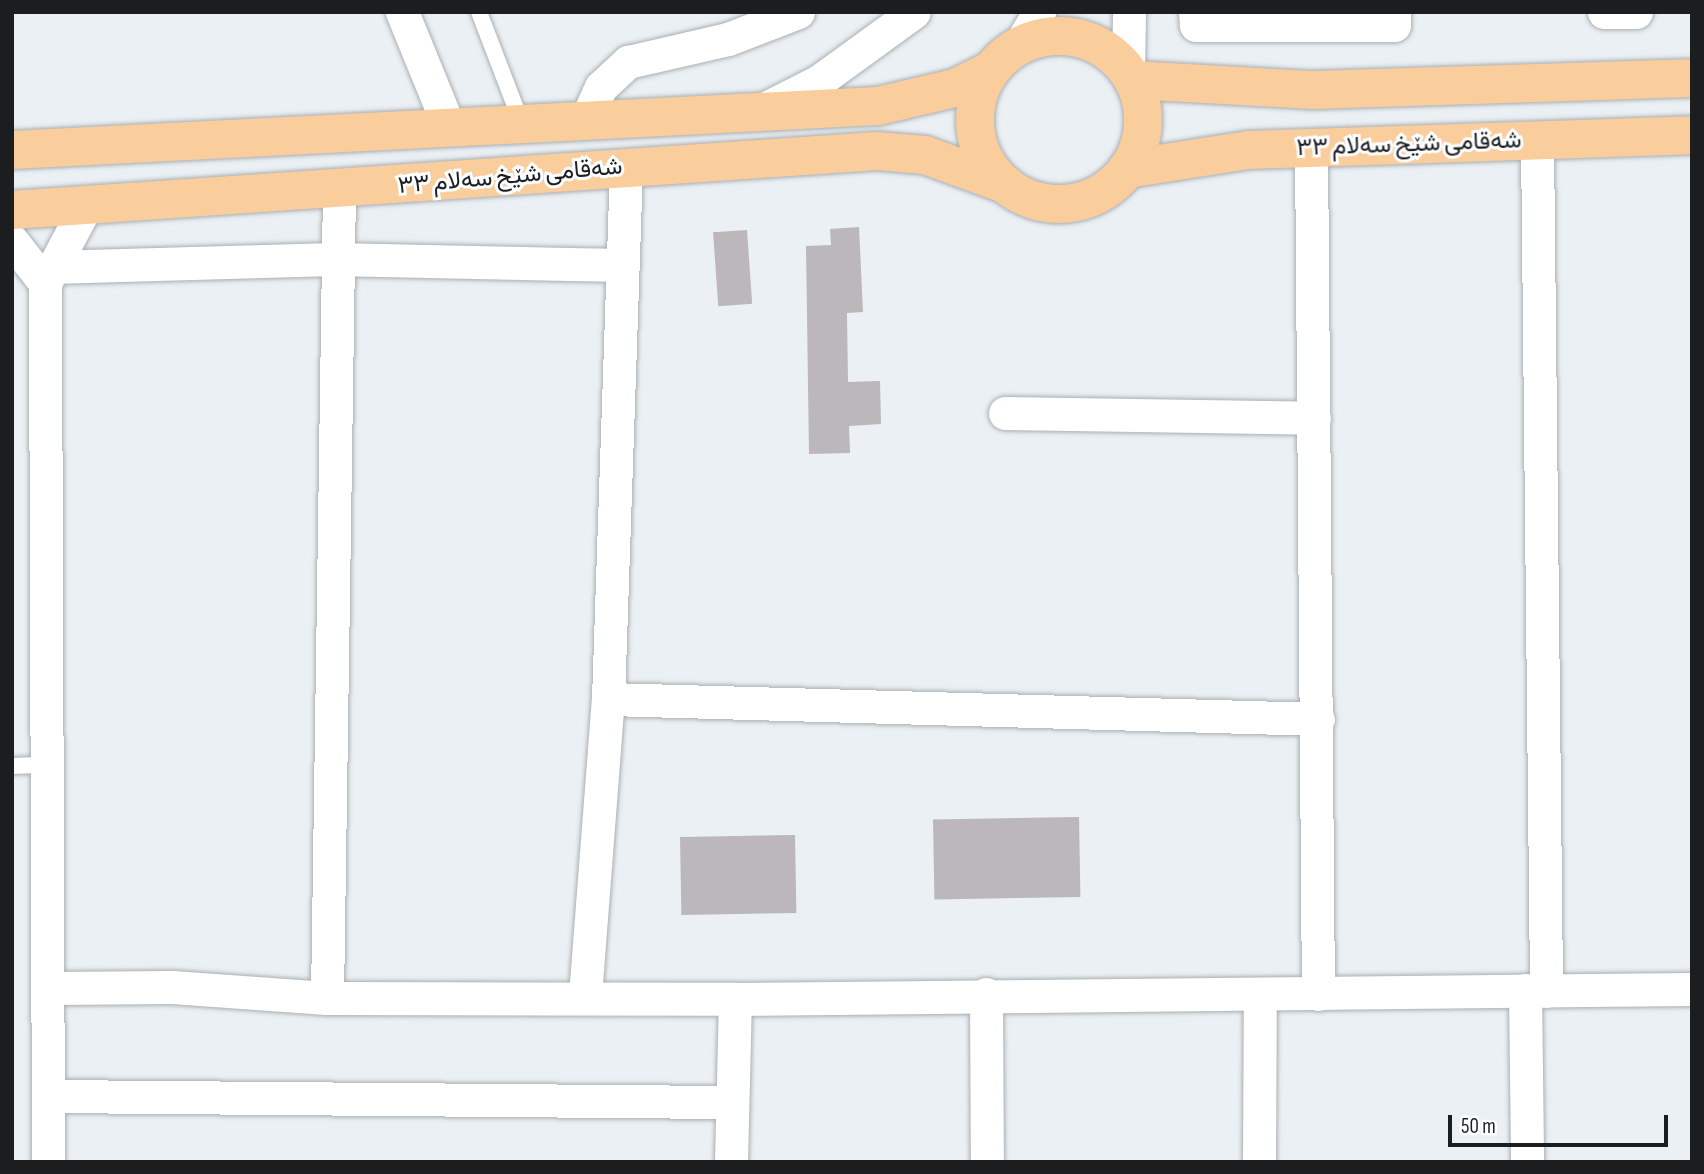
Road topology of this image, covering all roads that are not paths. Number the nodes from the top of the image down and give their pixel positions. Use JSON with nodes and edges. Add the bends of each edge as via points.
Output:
{"nodes":[{"id":1,"x":402,"y":12,"type":"edge"},
{"id":2,"x":479,"y":12,"type":"edge"},
{"id":3,"x":798,"y":12,"type":"edge"},
{"id":4,"x":914,"y":12,"type":"edge"},
{"id":5,"x":1039,"y":12,"type":"edge"},
{"id":6,"x":1129,"y":12,"type":"edge"},
{"id":7,"x":1195,"y":12,"type":"edge"},
{"id":8,"x":1394,"y":12,"type":"edge"},
{"id":9,"x":1604,"y":12,"type":"edge"},
{"id":10,"x":1636,"y":12,"type":"edge"},
{"id":11,"x":1020,"y":44,"type":"junction"},
{"id":12,"x":990,"y":71,"type":"junction"},
{"id":13,"x":1130,"y":75,"type":"junction"},
{"id":14,"x":1692,"y":78,"type":"edge"},
{"id":15,"x":760,"y":111,"type":"junction"},
{"id":16,"x":586,"y":120,"type":"junction"},
{"id":17,"x":522,"y":124,"type":"junction"},
{"id":18,"x":449,"y":128,"type":"junction"},
{"id":19,"x":1692,"y":135,"type":"edge"},
{"id":20,"x":1537,"y":140,"type":"junction"},
{"id":21,"x":1311,"y":146,"type":"junction"},
{"id":22,"x":12,"y":150,"type":"edge"},
{"id":23,"x":626,"y":167,"type":"junction"},
{"id":24,"x":1127,"y":169,"type":"junction"},
{"id":25,"x":1002,"y":183,"type":"junction"},
{"id":26,"x":339,"y":190,"type":"junction"},
{"id":27,"x":87,"y":204,"type":"junction"},
{"id":28,"x":12,"y":210,"type":"edge"},
{"id":29,"x":12,"y":241,"type":"edge"},
{"id":30,"x":334,"y":259,"type":"junction"},
{"id":31,"x":623,"y":265,"type":"junction"},
{"id":32,"x":48,"y":275,"type":"junction"},
{"id":33,"x":1005,"y":412,"type":"dead end"},
{"id":34,"x":1314,"y":418,"type":"junction"},
{"id":35,"x":608,"y":699,"type":"junction"},
{"id":36,"x":1318,"y":719,"type":"junction"},
{"id":37,"x":45,"y":765,"type":"junction"},
{"id":38,"x":12,"y":766,"type":"edge"},
{"id":39,"x":51,"y":988,"type":"junction"},
{"id":40,"x":1692,"y":989,"type":"edge"},
{"id":41,"x":1535,"y":990,"type":"junction"},
{"id":42,"x":986,"y":994,"type":"junction"},
{"id":43,"x":1260,"y":994,"type":"junction"},
{"id":44,"x":1318,"y":995,"type":"junction"},
{"id":45,"x":585,"y":996,"type":"junction"},
{"id":46,"x":327,"y":998,"type":"junction"},
{"id":47,"x":735,"y":999,"type":"junction"},
{"id":48,"x":50,"y":1096,"type":"junction"},
{"id":49,"x":730,"y":1102,"type":"junction"},
{"id":50,"x":48,"y":1162,"type":"edge"},
{"id":51,"x":731,"y":1162,"type":"edge"},
{"id":52,"x":987,"y":1162,"type":"edge"},
{"id":53,"x":1259,"y":1162,"type":"edge"},
{"id":54,"x":1527,"y":1162,"type":"edge"}],
"edges":[{"from":1,"to":18,"type":"street"},
{"from":2,"to":17,"type":"lane"},
{"from":3,"to":16,"type":"street","via":[[727,39],[628,62],[601,87]]},
{"from":4,"to":15,"type":"street","via":[[819,81]]},
{"from":5,"to":11,"type":"street"},
{"from":6,"to":13,"type":"street"},
{"from":7,"to":8,"type":"street","via":[[1196,25],[1394,25]]},
{"from":9,"to":10,"type":"street"},
{"from":11,"to":12,"type":"main road","name":"شەقامی شێخ سەلام ٣٣"},
{"from":11,"to":13,"type":"main road","via":[[1079,37]]},
{"from":12,"to":15,"type":"main road","name":"شەقامی شێخ سەلام ٣٣","via":[[900,103]]},
{"from":12,"to":25,"type":"main road","name":"شەقامی شێخ سەلام ٣٣","via":[[980,89],[974,129]]},
{"from":13,"to":14,"type":"main road","via":[[1314,90]]},
{"from":13,"to":24,"type":"main road","via":[[1143,116]]},
{"from":15,"to":16,"type":"main road","name":"شەقامی شێخ سەلام ٣٣"},
{"from":16,"to":17,"type":"main road","name":"شەقامی شێخ سەلام ٣٣"},
{"from":17,"to":18,"type":"main road","name":"شەقامی شێخ سەلام ٣٣"},
{"from":18,"to":22,"type":"main road","name":"شەقامی شێخ سەلام ٣٣"},
{"from":19,"to":20,"type":"main road","name":"شەقامی شێخ سەلام ٣٣"},
{"from":20,"to":21,"type":"main road","name":"شەقامی شێخ سەلام ٣٣"},
{"from":20,"to":41,"type":"street"},
{"from":21,"to":24,"type":"main road","name":"شەقامی شێخ سەلام ٣٣"},
{"from":21,"to":34,"type":"street"},
{"from":23,"to":25,"type":"main road","name":"شەقامی شێخ سەلام ٣٣","via":[[899,151]]},
{"from":23,"to":26,"type":"main road","name":"شەقامی شێخ سەلام ٣٣"},
{"from":23,"to":31,"type":"street"},
{"from":24,"to":25,"type":"main road","name":"شەقامی شێخ سەلام ٣٣","via":[[1113,184],[1077,202],[1037,202]]},
{"from":26,"to":27,"type":"main road","name":"شەقامی شێخ سەلام ٣٣"},
{"from":26,"to":30,"type":"street"},
{"from":27,"to":28,"type":"main road","name":"شەقامی شێخ سەلام ٣٣"},
{"from":27,"to":32,"type":"street"},
{"from":29,"to":32,"type":"street"},
{"from":30,"to":31,"type":"street"},
{"from":30,"to":32,"type":"street"},
{"from":30,"to":46,"type":"street"},
{"from":31,"to":35,"type":"street"},
{"from":32,"to":37,"type":"street"},
{"from":33,"to":34,"type":"street"},
{"from":34,"to":36,"type":"street"},
{"from":35,"to":36,"type":"street"},
{"from":35,"to":45,"type":"street"},
{"from":36,"to":44,"type":"street"},
{"from":37,"to":38,"type":"lane"},
{"from":37,"to":39,"type":"street"},
{"from":39,"to":46,"type":"street","via":[[172,987]]},
{"from":39,"to":48,"type":"street"},
{"from":40,"to":41,"type":"street"},
{"from":41,"to":44,"type":"street"},
{"from":41,"to":54,"type":"street"},
{"from":42,"to":43,"type":"street"},
{"from":42,"to":47,"type":"street"},
{"from":42,"to":52,"type":"street"},
{"from":43,"to":44,"type":"street"},
{"from":43,"to":53,"type":"street"},
{"from":45,"to":46,"type":"street"},
{"from":45,"to":47,"type":"street"},
{"from":47,"to":49,"type":"street"},
{"from":48,"to":49,"type":"street"},
{"from":48,"to":50,"type":"street"},
{"from":49,"to":51,"type":"street"}]}
